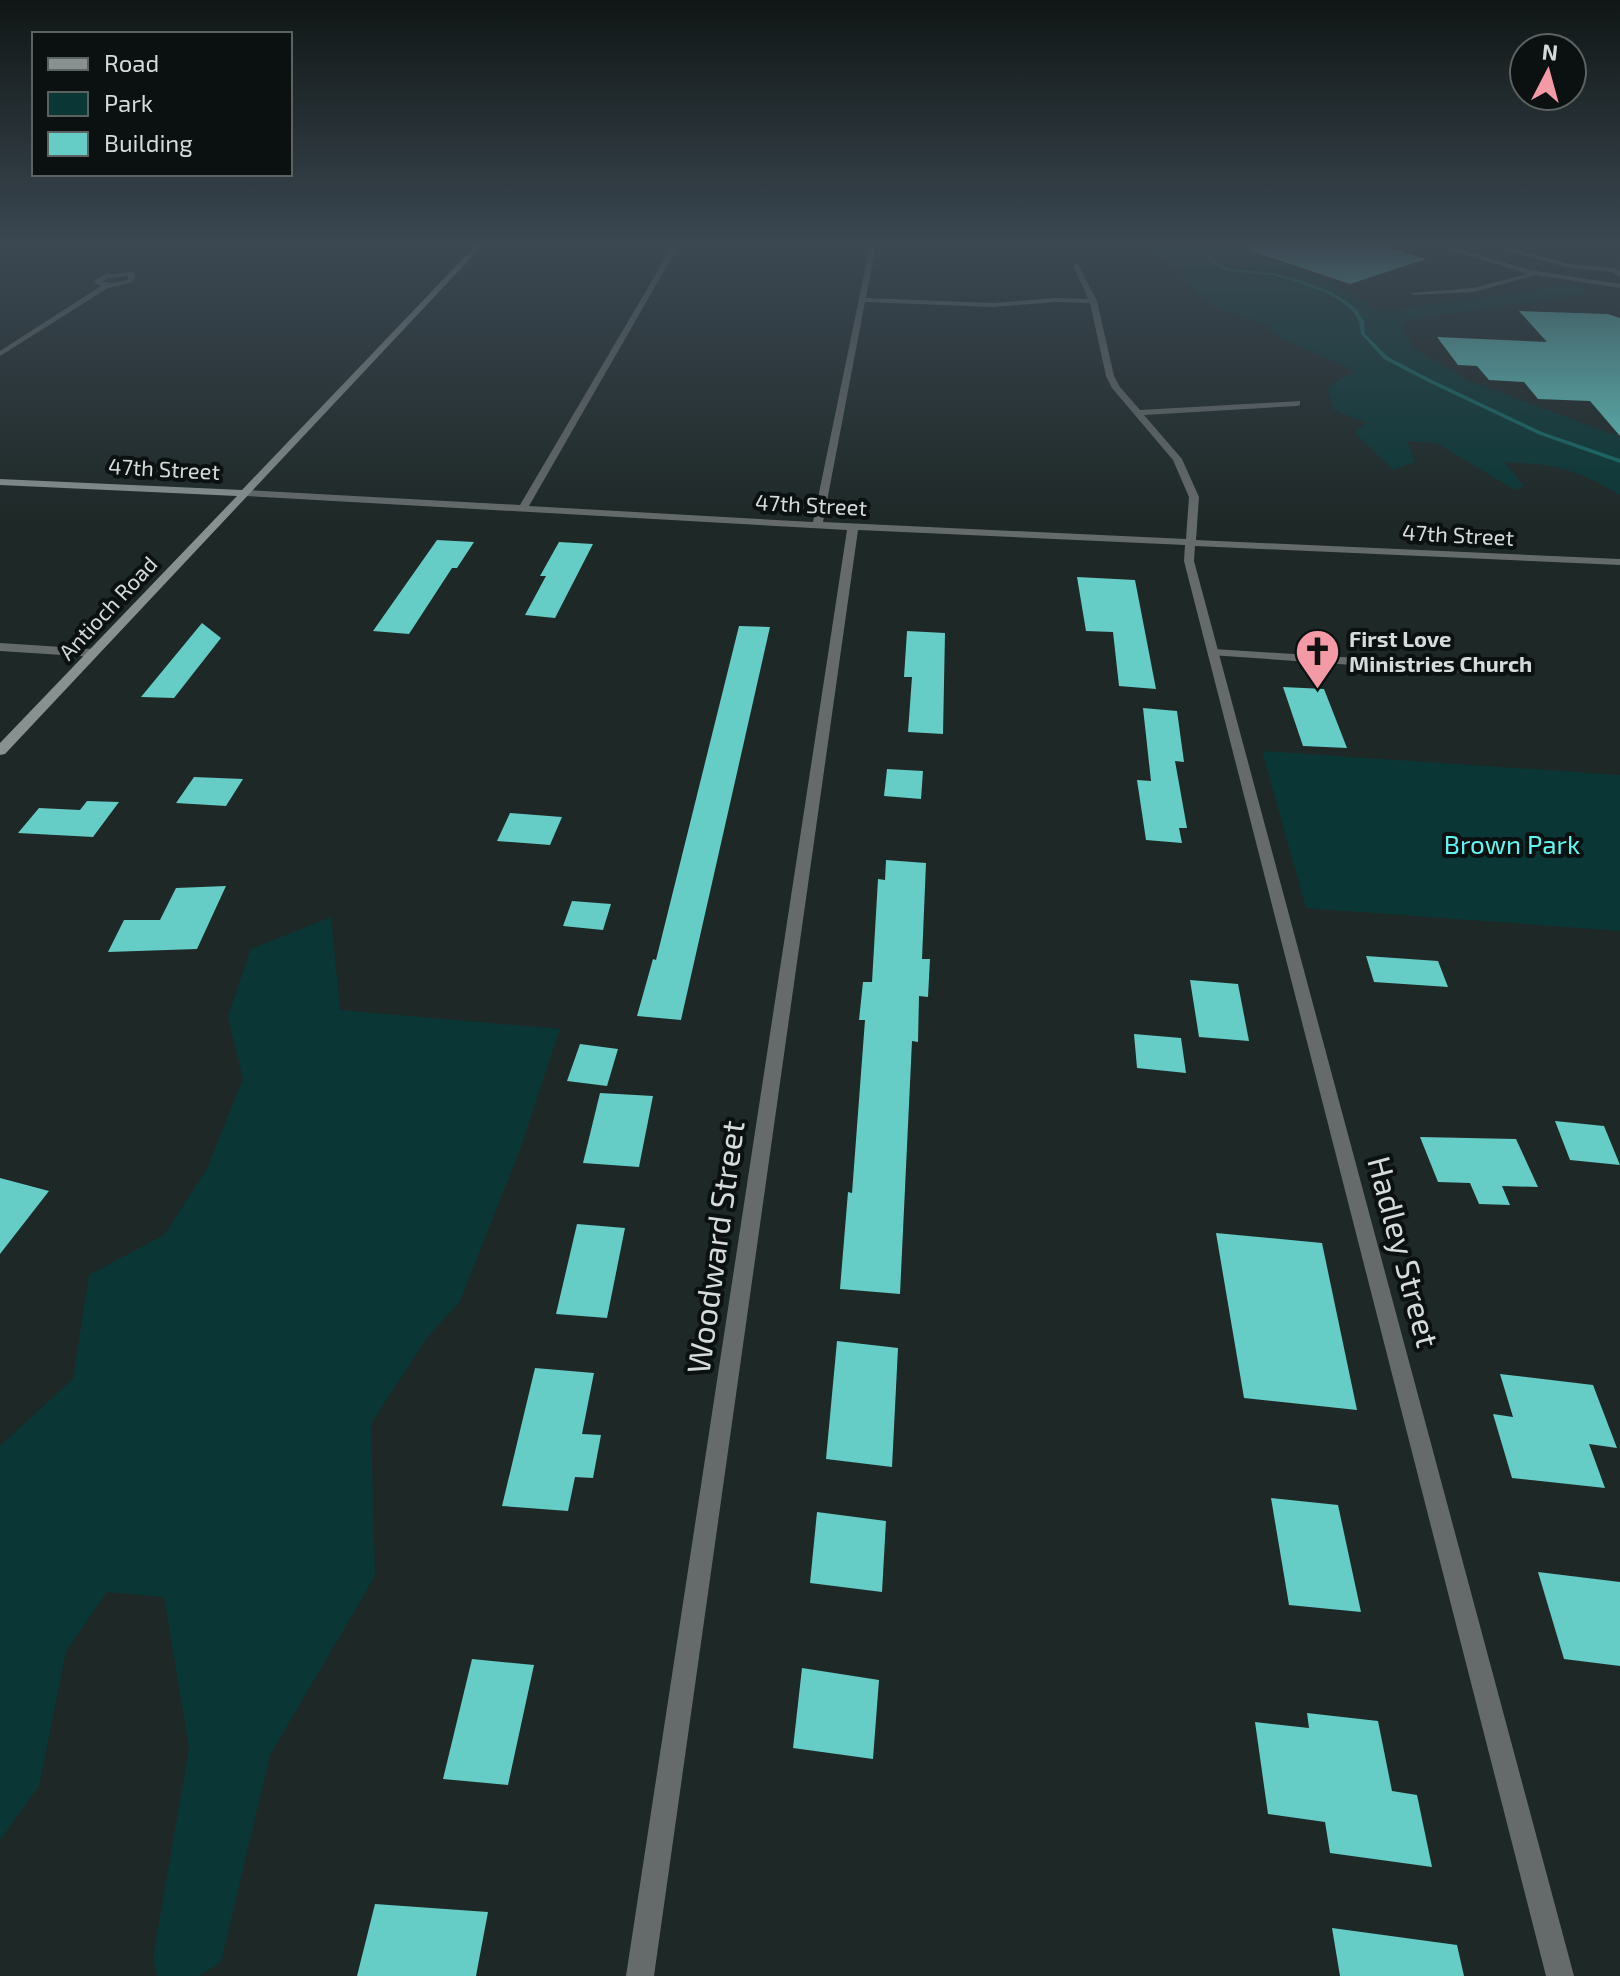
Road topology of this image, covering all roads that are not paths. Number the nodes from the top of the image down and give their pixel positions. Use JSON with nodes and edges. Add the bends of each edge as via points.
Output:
{"nodes":[{"id":1,"x":26,"y":337,"type":"edge"},
{"id":2,"x":393,"y":337,"type":"edge"},
{"id":3,"x":622,"y":337,"type":"edge"},
{"id":4,"x":856,"y":337,"type":"edge"},
{"id":5,"x":1101,"y":337,"type":"edge"},
{"id":6,"x":0,"y":354,"type":"edge"},
{"id":7,"x":1297,"y":403,"type":"dead end"},
{"id":8,"x":1136,"y":413,"type":"junction"},
{"id":9,"x":0,"y":482,"type":"edge"},
{"id":10,"x":245,"y":493,"type":"junction"},
{"id":11,"x":522,"y":510,"type":"junction"},
{"id":12,"x":817,"y":525,"type":"junction"},
{"id":13,"x":853,"y":527,"type":"junction"},
{"id":14,"x":1191,"y":544,"type":"junction"},
{"id":15,"x":1620,"y":562,"type":"edge"},
{"id":16,"x":0,"y":647,"type":"edge"},
{"id":17,"x":93,"y":653,"type":"junction"},
{"id":18,"x":1214,"y":653,"type":"junction"},
{"id":19,"x":1467,"y":669,"type":"dead end"},
{"id":20,"x":0,"y":751,"type":"edge"},
{"id":21,"x":640,"y":1976,"type":"edge"},
{"id":22,"x":1560,"y":1976,"type":"edge"}],
"edges":[{"from":1,"to":6,"type":"street"},
{"from":2,"to":10,"type":"main road","name":"Antioch Road"},
{"from":3,"to":11,"type":"street"},
{"from":4,"to":12,"type":"street"},
{"from":5,"to":8,"type":"street","name":"Hadley Street","via":[[1110,376]]},
{"from":7,"to":8,"type":"street"},
{"from":8,"to":14,"type":"street","name":"Hadley Street","via":[[1177,459],[1194,497]]},
{"from":9,"to":10,"type":"main road","name":"47th Street"},
{"from":10,"to":11,"type":"street","name":"47th Street"},
{"from":10,"to":17,"type":"main road","name":"Antioch Road"},
{"from":11,"to":12,"type":"street","name":"47th Street"},
{"from":12,"to":13,"type":"street","name":"47th Street"},
{"from":13,"to":14,"type":"street","name":"47th Street"},
{"from":13,"to":21,"type":"street","name":"Woodward Street"},
{"from":14,"to":15,"type":"street","name":"47th Street"},
{"from":14,"to":18,"type":"street","name":"Hadley Street","via":[[1189,561]]},
{"from":16,"to":17,"type":"street"},
{"from":17,"to":20,"type":"main road","name":"Antioch Road"},
{"from":18,"to":19,"type":"street"},
{"from":18,"to":22,"type":"street","name":"Hadley Street"}]}
